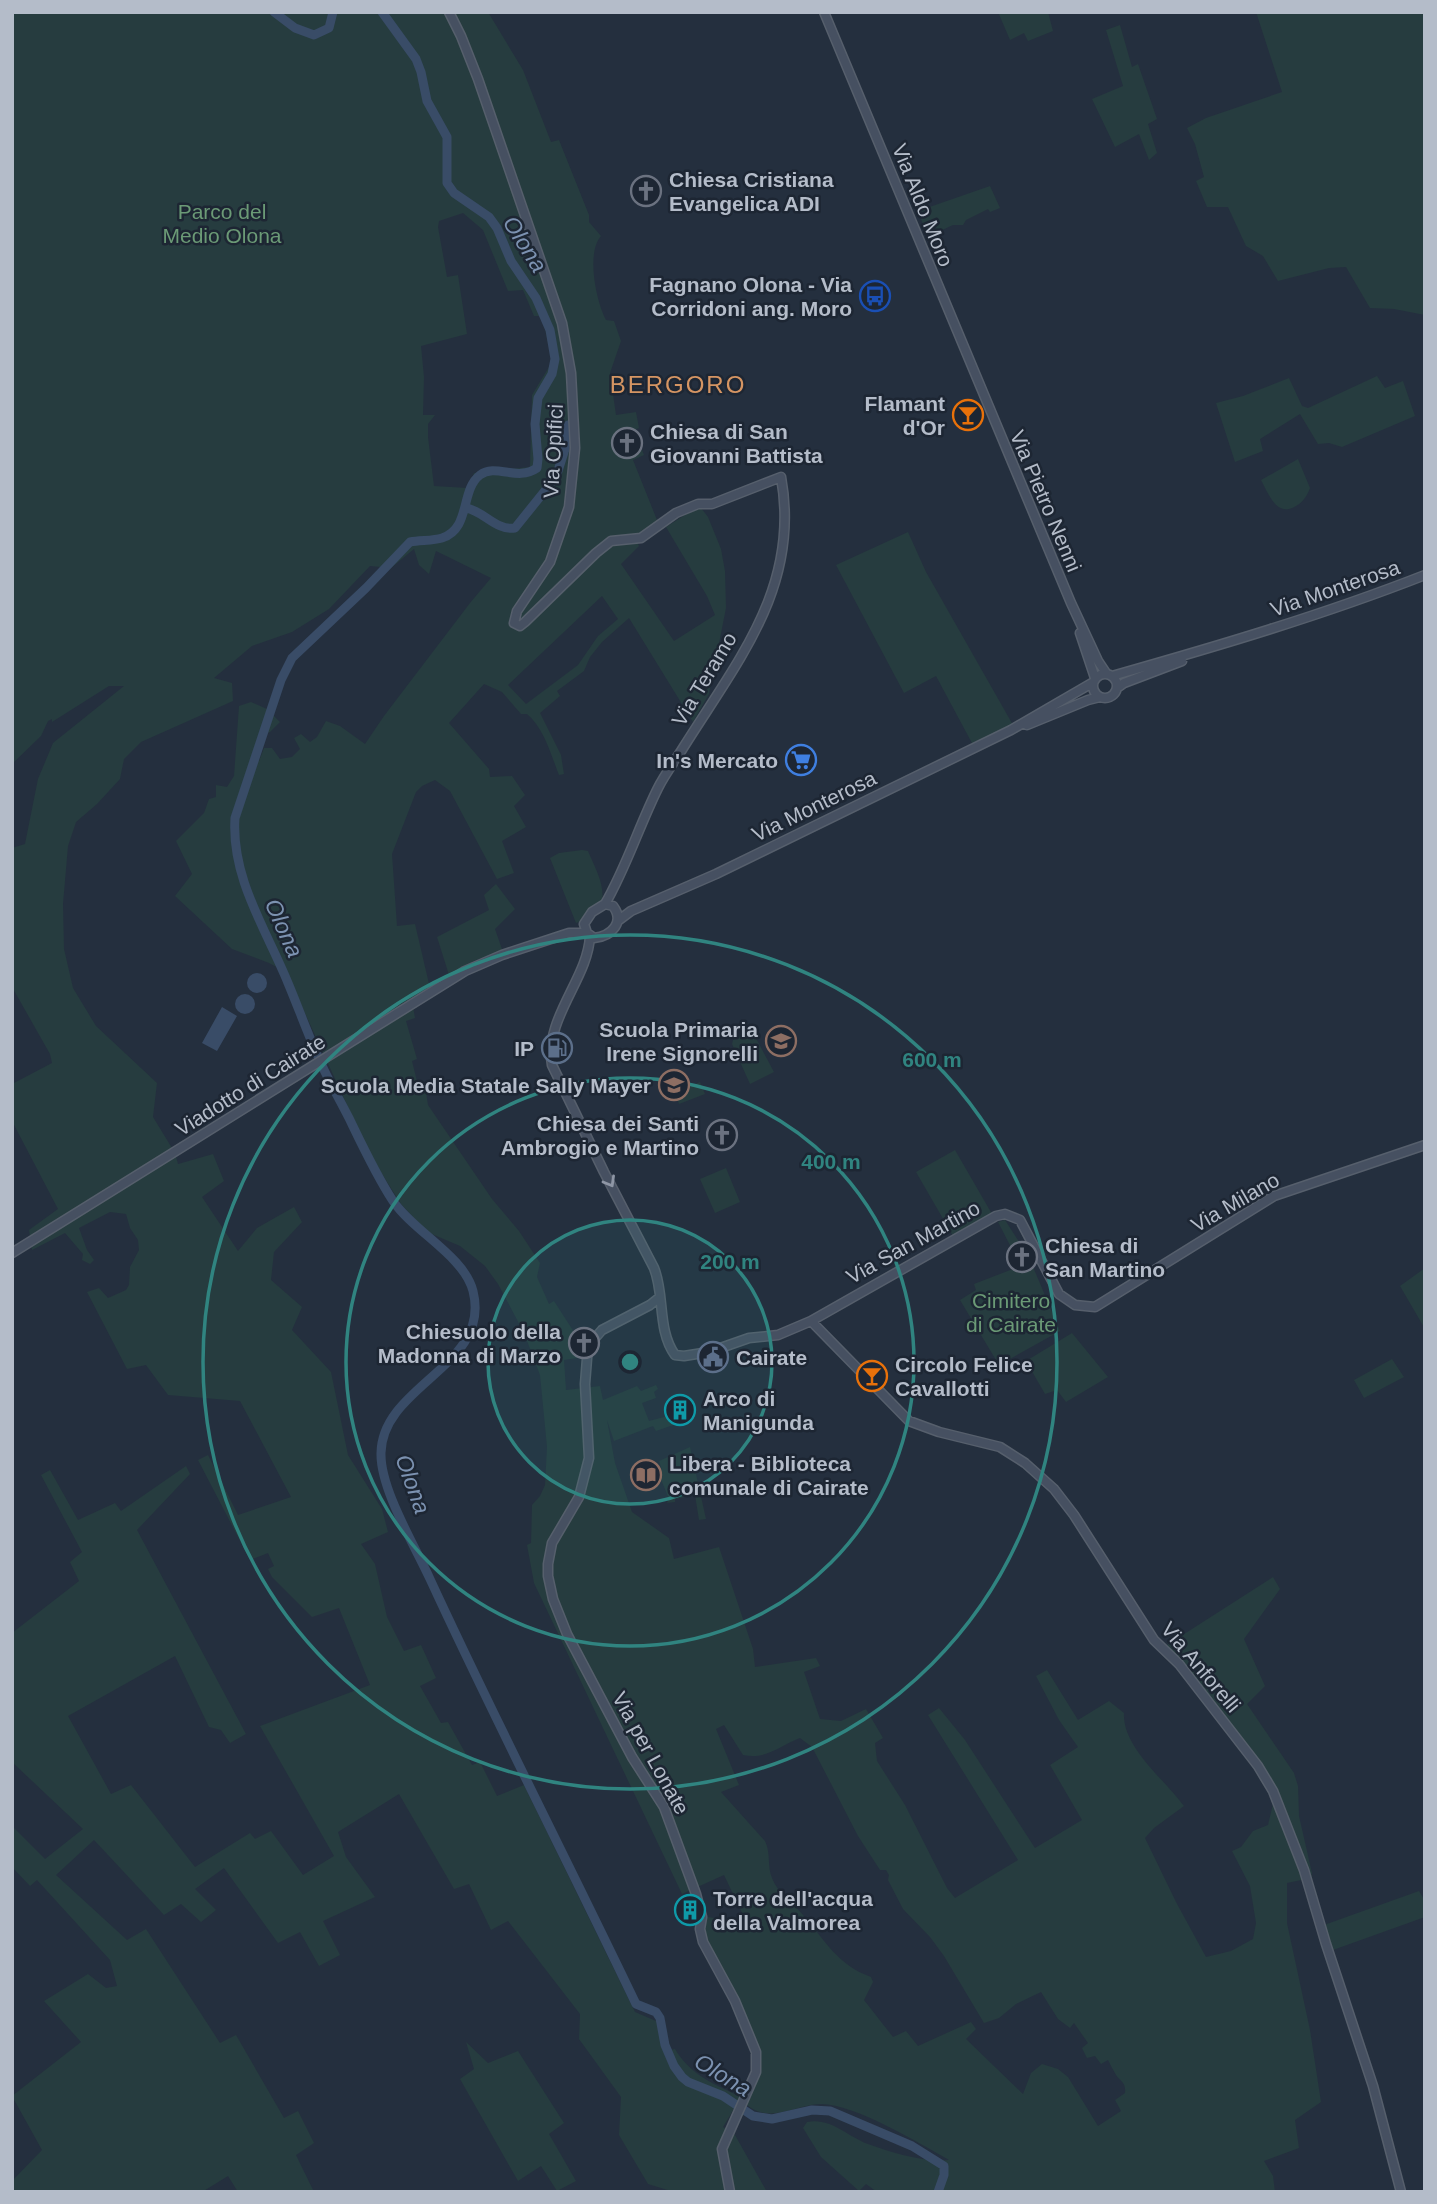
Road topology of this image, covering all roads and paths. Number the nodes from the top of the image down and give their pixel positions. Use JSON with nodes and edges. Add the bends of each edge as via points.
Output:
{"nodes":[{"id":1,"x":449,"y":12,"type":"edge"},
{"id":2,"x":824,"y":12,"type":"edge"},
{"id":3,"x":989,"y":412,"type":"joint"},
{"id":4,"x":781,"y":477,"type":"joint"},
{"id":5,"x":1425,"y":575,"type":"edge"},
{"id":6,"x":1070,"y":603,"type":"junction"},
{"id":7,"x":1217,"y":646,"type":"junction"},
{"id":8,"x":1109,"y":674,"type":"junction"},
{"id":9,"x":1094,"y":681,"type":"junction"},
{"id":10,"x":1117,"y":688,"type":"junction"},
{"id":11,"x":1100,"y":697,"type":"junction"},
{"id":12,"x":1011,"y":730,"type":"junction"},
{"id":13,"x":614,"y":911,"type":"junction"},
{"id":14,"x":584,"y":924,"type":"junction"},
{"id":15,"x":592,"y":936,"type":"junction"},
{"id":16,"x":547,"y":940,"type":"junction"},
{"id":17,"x":1425,"y":1145,"type":"edge"},
{"id":18,"x":996,"y":1216,"type":"joint"},
{"id":19,"x":12,"y":1253,"type":"edge"},
{"id":20,"x":660,"y":1297,"type":"junction"},
{"id":21,"x":650,"y":1305,"type":"junction"},
{"id":22,"x":662,"y":1310,"type":"junction"},
{"id":23,"x":811,"y":1321,"type":"junction"},
{"id":24,"x":730,"y":2192,"type":"edge"},
{"id":25,"x":1401,"y":2192,"type":"edge"}],
"edges":[{"from":1,"to":4,"type":"street","name":"Via Opifici","via":[[478,79],[562,323],[571,373],[575,448],[569,507],[550,562],[517,611],[514,623],[520,626],[525,622],[611,541],[642,538],[676,513]]},
{"from":2,"to":3,"type":"street","name":"Via Aldo Moro"},
{"from":3,"to":6,"type":"street","name":"Via Pietro Nenni"},
{"from":4,"to":13,"type":"street","name":"Via Teramo","via":[[785,536],[767,608],[658,787],[614,890]]},
{"from":5,"to":7,"type":"street","name":"Via Monterosa"},
{"from":6,"to":8,"type":"street","name":"Via Pietro Nenni"},
{"from":6,"to":9,"type":"street","name":"Via Pietro Nenni"},
{"from":7,"to":8,"type":"street","name":"Via Monterosa"},
{"from":7,"to":10,"type":"street","name":"Via Monterosa"},
{"from":8,"to":9,"type":"street"},
{"from":8,"to":10,"type":"street"},
{"from":9,"to":11,"type":"street","via":[[1093,689]]},
{"from":9,"to":12,"type":"street","name":"Via Monterosa"},
{"from":10,"to":11,"type":"street","via":[[1111,697]]},
{"from":11,"to":12,"type":"street","name":"Via Monterosa"},
{"from":12,"to":13,"type":"street","name":"Via Monterosa","via":[[716,874],[631,911]]},
{"from":13,"to":14,"type":"street","via":[[592,912]]},
{"from":13,"to":15,"type":"street","via":[[609,933]]},
{"from":14,"to":15,"type":"street"},
{"from":14,"to":16,"type":"street"},
{"from":15,"to":16,"type":"street","via":[[578,932]]},
{"from":15,"to":20,"type":"street","one_way":true,"via":[[558,1020],[552,1065],[654,1268]]},
{"from":16,"to":19,"type":"street","name":"Viadotto di Cairate","via":[[477,965]]},
{"from":17,"to":18,"type":"street","name":"Via Milano","via":[[1274,1196],[1095,1307],[1075,1305],[1059,1294],[1020,1220]]},
{"from":18,"to":23,"type":"street","name":"Via San Martino"},
{"from":20,"to":21,"type":"street"},
{"from":20,"to":22,"type":"street"},
{"from":21,"to":22,"type":"street"},
{"from":21,"to":24,"type":"street","name":"Via per Lonate","via":[[601,1330],[588,1346],[584,1384],[587,1472],[551,1548],[548,1576],[561,1621],[632,1757],[664,1807],[700,1908],[703,1942],[756,2052],[756,2073],[722,2155]]},
{"from":22,"to":23,"type":"street","name":"Via San Martino","via":[[669,1344],[675,1355],[684,1356],[786,1332]]},
{"from":23,"to":25,"type":"street","name":"Via Anforelli","via":[[909,1421],[1000,1447],[1054,1489],[1149,1634],[1179,1664],[1258,1766],[1273,1791],[1304,1870],[1373,2086]]}]}
